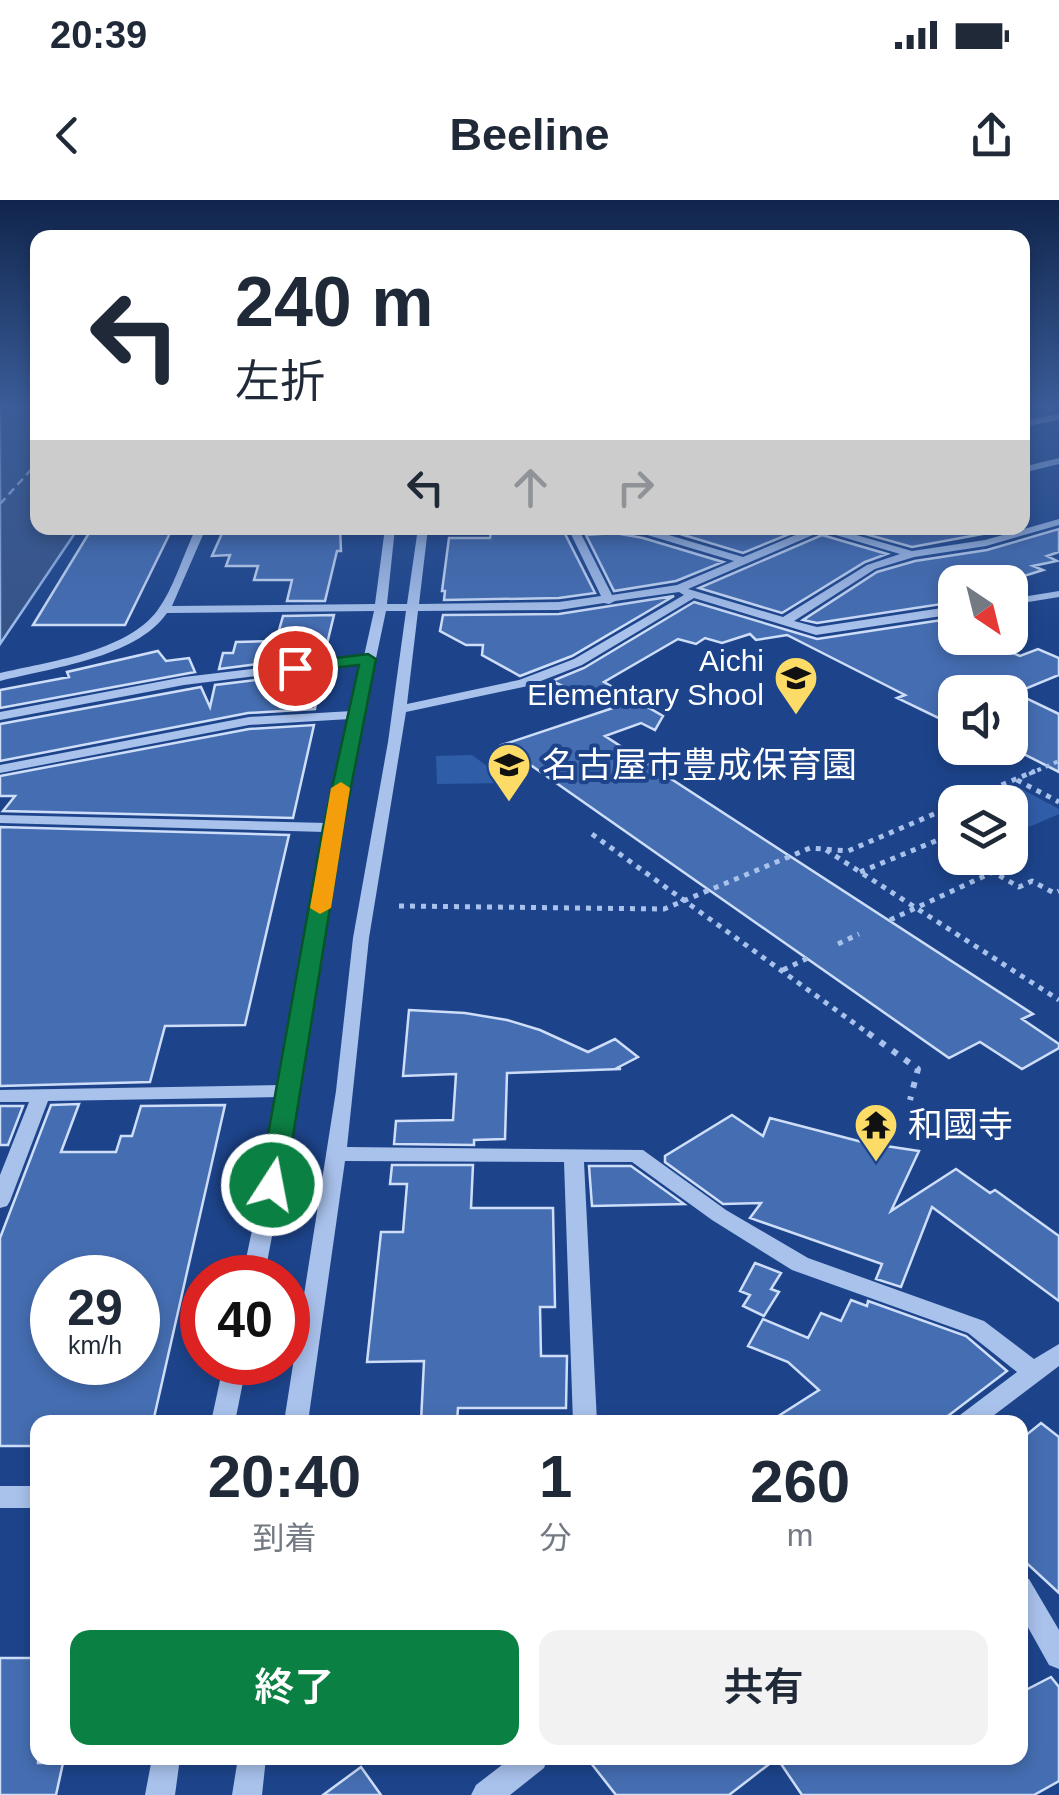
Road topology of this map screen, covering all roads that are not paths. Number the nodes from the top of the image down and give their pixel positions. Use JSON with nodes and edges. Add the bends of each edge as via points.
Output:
{"nodes":[{"id":1,"x":1059,"y":522,"type":"edge"},
{"id":2,"x":1030,"y":525,"type":"edge"},
{"id":3,"x":1036,"y":528,"type":"junction"},
{"id":4,"x":1030,"y":530,"type":"edge"},
{"id":5,"x":198,"y":535,"type":"edge"},
{"id":6,"x":389,"y":535,"type":"edge"},
{"id":7,"x":423,"y":535,"type":"edge"},
{"id":8,"x":577,"y":535,"type":"edge"},
{"id":9,"x":667,"y":535,"type":"edge"},
{"id":10,"x":805,"y":535,"type":"edge"},
{"id":11,"x":846,"y":535,"type":"edge"},
{"id":12,"x":1013,"y":535,"type":"edge"},
{"id":13,"x":1059,"y":538,"type":"edge"},
{"id":14,"x":912,"y":554,"type":"junction"},
{"id":15,"x":745,"y":561,"type":"junction"},
{"id":16,"x":686,"y":592,"type":"junction"},
{"id":17,"x":1059,"y":594,"type":"edge"},
{"id":18,"x":1028,"y":599,"type":"edge"},
{"id":19,"x":610,"y":601,"type":"junction"},
{"id":20,"x":381,"y":606,"type":"junction"},
{"id":21,"x":414,"y":606,"type":"junction"},
{"id":22,"x":163,"y":610,"type":"junction"},
{"id":23,"x":938,"y":613,"type":"edge"},
{"id":24,"x":784,"y":622,"type":"junction"},
{"id":25,"x":368,"y":659,"type":"junction"},
{"id":26,"x":0,"y":677,"type":"edge"},
{"id":27,"x":400,"y":709,"type":"junction"},
{"id":28,"x":355,"y":715,"type":"junction"},
{"id":29,"x":0,"y":716,"type":"edge"},
{"id":30,"x":0,"y":769,"type":"edge"},
{"id":31,"x":0,"y":819,"type":"edge"},
{"id":32,"x":333,"y":828,"type":"junction"},
{"id":33,"x":291,"y":1092,"type":"junction"},
{"id":34,"x":0,"y":1096,"type":"edge"},
{"id":35,"x":40,"y":1096,"type":"junction"},
{"id":36,"x":335,"y":1154,"type":"junction"},
{"id":37,"x":574,"y":1156,"type":"junction"},
{"id":38,"x":0,"y":1201,"type":"edge"},
{"id":39,"x":258,"y":1255,"type":"edge"},
{"id":40,"x":1059,"y":1353,"type":"edge"},
{"id":41,"x":1034,"y":1372,"type":"junction"},
{"id":42,"x":231,"y":1385,"type":"edge"},
{"id":43,"x":225,"y":1415,"type":"edge"},
{"id":44,"x":297,"y":1415,"type":"edge"},
{"id":45,"x":585,"y":1415,"type":"edge"},
{"id":46,"x":977,"y":1415,"type":"edge"},
{"id":47,"x":0,"y":1497,"type":"edge"},
{"id":48,"x":30,"y":1497,"type":"edge"},
{"id":49,"x":1028,"y":1602,"type":"edge"},
{"id":50,"x":1059,"y":1656,"type":"edge"},
{"id":51,"x":165,"y":1765,"type":"edge"},
{"id":52,"x":251,"y":1765,"type":"edge"},
{"id":53,"x":525,"y":1765,"type":"edge"},
{"id":54,"x":160,"y":1795,"type":"edge"},
{"id":55,"x":247,"y":1795,"type":"edge"},
{"id":56,"x":486,"y":1795,"type":"edge"}],
"edges":[{"from":1,"to":3,"type":"street"},
{"from":2,"to":3,"type":"street"},
{"from":3,"to":4,"type":"street"},
{"from":3,"to":13,"type":"street"},
{"from":5,"to":22,"type":"street"},
{"from":6,"to":20,"type":"street"},
{"from":7,"to":21,"type":"street"},
{"from":8,"to":19,"type":"street"},
{"from":9,"to":15,"type":"street"},
{"from":10,"to":15,"type":"street"},
{"from":11,"to":14,"type":"street"},
{"from":12,"to":14,"type":"street"},
{"from":14,"to":24,"type":"street","via":[[854,575]]},
{"from":15,"to":16,"type":"street"},
{"from":16,"to":19,"type":"street"},
{"from":16,"to":24,"type":"street"},
{"from":16,"to":27,"type":"street","via":[[578,662],[523,683]]},
{"from":17,"to":18,"type":"street"},
{"from":19,"to":21,"type":"street"},
{"from":20,"to":21,"type":"street"},
{"from":20,"to":22,"type":"street"},
{"from":20,"to":25,"type":"street"},
{"from":21,"to":27,"type":"street"},
{"from":22,"to":26,"type":"street","via":[[126,640]]},
{"from":23,"to":24,"type":"street","via":[[816,631]]},
{"from":25,"to":28,"type":"street"},
{"from":25,"to":29,"type":"street","via":[[184,681]]},
{"from":27,"to":36,"type":"street","via":[[361,938]]},
{"from":28,"to":30,"type":"street","via":[[249,721]]},
{"from":28,"to":32,"type":"street"},
{"from":31,"to":32,"type":"street"},
{"from":32,"to":33,"type":"street"},
{"from":33,"to":35,"type":"street"},
{"from":33,"to":39,"type":"street"},
{"from":34,"to":35,"type":"street"},
{"from":35,"to":38,"type":"street"},
{"from":36,"to":37,"type":"street"},
{"from":36,"to":44,"type":"street"},
{"from":37,"to":41,"type":"street","via":[[636,1155],[800,1264],[976,1326]]},
{"from":37,"to":45,"type":"street"},
{"from":40,"to":41,"type":"street"},
{"from":41,"to":46,"type":"street"},
{"from":42,"to":43,"type":"street"},
{"from":47,"to":48,"type":"street"},
{"from":49,"to":50,"type":"street"},
{"from":51,"to":54,"type":"street"},
{"from":52,"to":55,"type":"street"},
{"from":53,"to":56,"type":"street"}]}
